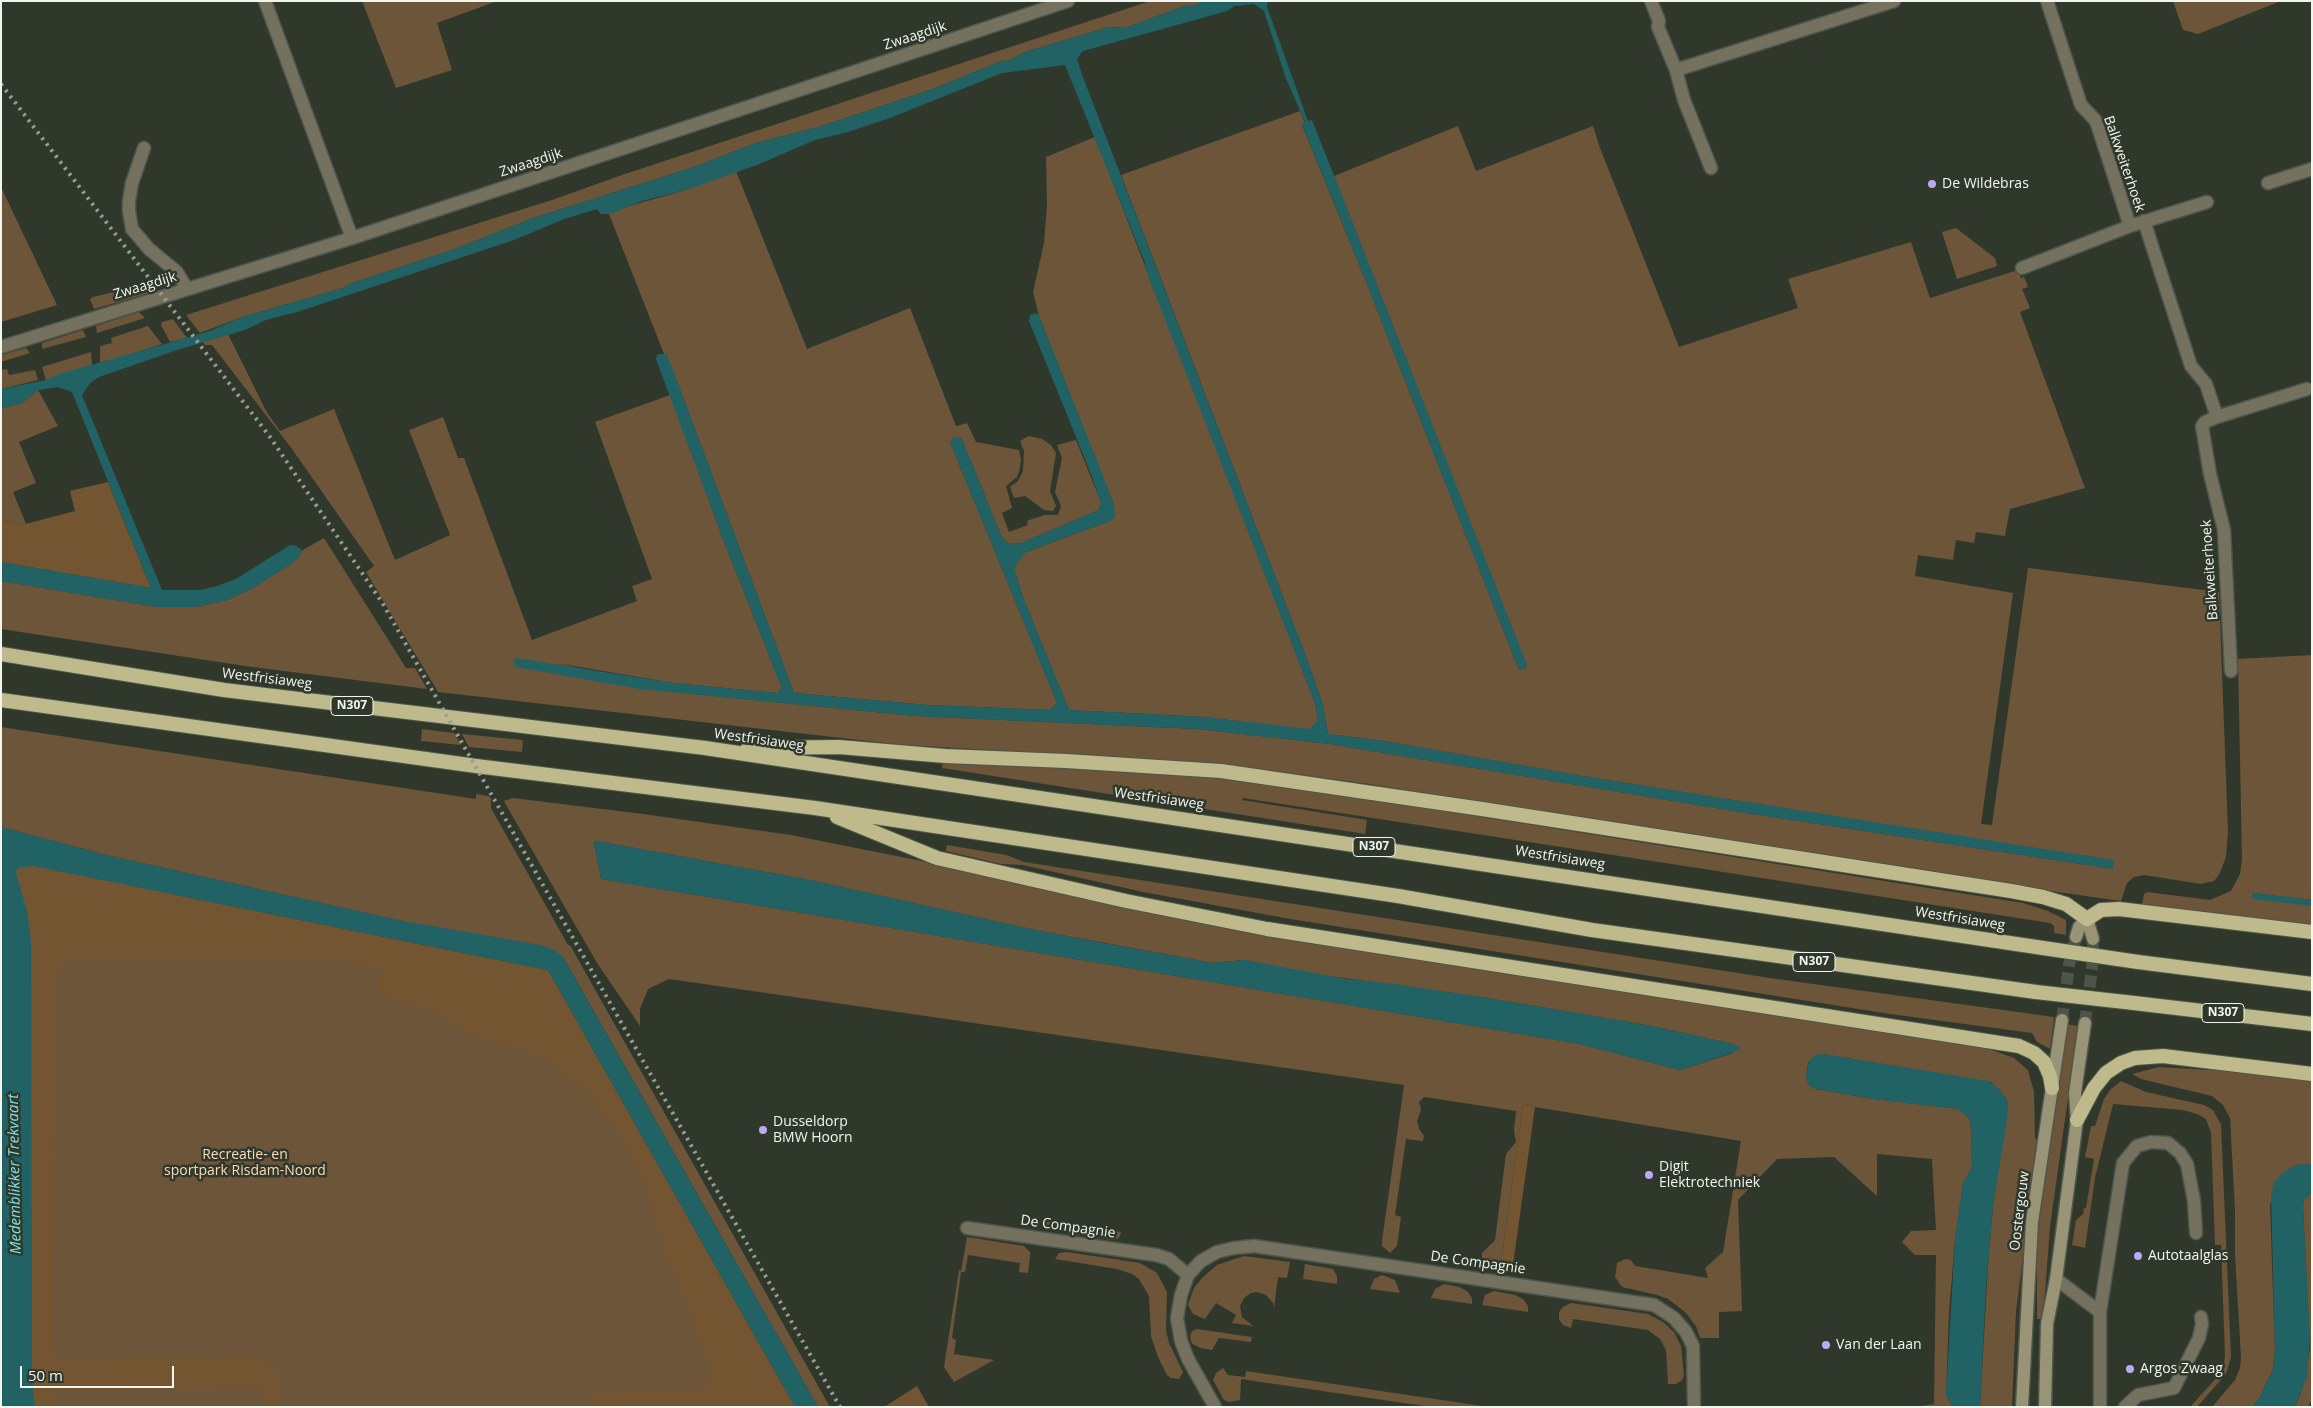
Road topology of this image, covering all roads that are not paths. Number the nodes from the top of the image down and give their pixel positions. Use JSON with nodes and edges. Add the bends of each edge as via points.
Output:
{"nodes":[{"id":1,"x":265,"y":1,"type":"edge"},
{"id":2,"x":1068,"y":1,"type":"edge"},
{"id":3,"x":1651,"y":1,"type":"edge"},
{"id":4,"x":1894,"y":1,"type":"edge"},
{"id":5,"x":2047,"y":1,"type":"edge"},
{"id":6,"x":1676,"y":70,"type":"junction"},
{"id":7,"x":144,"y":148,"type":"dead end"},
{"id":8,"x":1711,"y":168,"type":"dead end"},
{"id":9,"x":2312,"y":169,"type":"edge"},
{"id":10,"x":2268,"y":183,"type":"dead end"},
{"id":11,"x":2207,"y":202,"type":"dead end"},
{"id":12,"x":2144,"y":221,"type":"junction"},
{"id":13,"x":2130,"y":226,"type":"junction"},
{"id":14,"x":352,"y":238,"type":"junction"},
{"id":15,"x":2022,"y":268,"type":"dead end"},
{"id":16,"x":187,"y":289,"type":"junction"},
{"id":17,"x":1,"y":346,"type":"edge"},
{"id":18,"x":2306,"y":389,"type":"dead end"},
{"id":19,"x":2217,"y":417,"type":"junction"},
{"id":20,"x":1,"y":654,"type":"edge"},
{"id":21,"x":2230,"y":671,"type":"dead end"},
{"id":22,"x":1,"y":700,"type":"edge"},
{"id":23,"x":705,"y":748,"type":"junction"},
{"id":24,"x":815,"y":808,"type":"junction"},
{"id":25,"x":2087,"y":919,"type":"junction"},
{"id":26,"x":2312,"y":932,"type":"edge"},
{"id":27,"x":2076,"y":937,"type":"tunnel mouth"},
{"id":28,"x":2093,"y":938,"type":"tunnel mouth"},
{"id":29,"x":2312,"y":984,"type":"edge"},
{"id":30,"x":2062,"y":1020,"type":"tunnel mouth"},
{"id":31,"x":2085,"y":1023,"type":"tunnel mouth"},
{"id":32,"x":2312,"y":1024,"type":"edge"},
{"id":33,"x":2312,"y":1074,"type":"edge"},
{"id":34,"x":2052,"y":1088,"type":"junction"},
{"id":35,"x":2077,"y":1120,"type":"junction"},
{"id":36,"x":967,"y":1228,"type":"dead end"},
{"id":37,"x":2196,"y":1234,"type":"dead end"},
{"id":38,"x":1188,"y":1275,"type":"junction"},
{"id":39,"x":2056,"y":1279,"type":"junction"},
{"id":40,"x":2100,"y":1312,"type":"junction"},
{"id":41,"x":2201,"y":1317,"type":"dead end"},
{"id":42,"x":1215,"y":1407,"type":"edge"},
{"id":43,"x":1694,"y":1407,"type":"edge"},
{"id":44,"x":2022,"y":1407,"type":"edge"},
{"id":45,"x":2045,"y":1407,"type":"edge"},
{"id":46,"x":2100,"y":1407,"type":"edge"},
{"id":47,"x":2125,"y":1407,"type":"edge"}],
"edges":[{"from":1,"to":14,"type":"street"},
{"from":2,"to":14,"type":"street","name":"Zwaagdijk"},
{"from":3,"to":6,"type":"street"},
{"from":4,"to":6,"type":"street"},
{"from":5,"to":13,"type":"street","name":"Balkweiterhoek","via":[[2081,105],[2096,121]]},
{"from":6,"to":8,"type":"street","via":[[1684,100]]},
{"from":7,"to":16,"type":"street","via":[[132,183],[128,211],[132,229],[172,267]]},
{"from":9,"to":10,"type":"street"},
{"from":11,"to":12,"type":"street","name":"Balkweiterhoek"},
{"from":12,"to":13,"type":"street","name":"Balkweiterhoek"},
{"from":12,"to":19,"type":"street","name":"Balkweiterhoek","via":[[2191,366],[2206,384]]},
{"from":13,"to":15,"type":"street","name":"Balkweiterhoek"},
{"from":14,"to":16,"type":"street","name":"Zwaagdijk"},
{"from":16,"to":17,"type":"street","name":"Zwaagdijk"},
{"from":18,"to":19,"type":"street"},
{"from":19,"to":21,"type":"street","name":"Balkweiterhoek","via":[[2205,422],[2202,428],[2224,530]]},
{"from":20,"to":23,"type":"highway","name":"Westfrisiaweg","number":"N307","via":[[224,690]]},
{"from":22,"to":24,"type":"highway","number":"N307","via":[[418,758]]},
{"from":23,"to":25,"type":"highway","number":"N307","via":[[839,747],[1221,771],[2011,891],[2066,904]]},
{"from":23,"to":29,"type":"highway","name":"Westfrisiaweg","number":"N307","bridge":true,"via":[[2138,962]]},
{"from":24,"to":32,"type":"highway","number":"N307","bridge":true,"via":[[1398,896],[1592,930],[2036,992]]},
{"from":24,"to":34,"type":"highway","number":"N307","via":[[937,858],[1126,901],[1267,928],[2019,1046],[2044,1062]]},
{"from":25,"to":26,"type":"highway","via":[[2101,910],[2119,909]]},
{"from":25,"to":27,"type":"main road","via":[[2079,927]]},
{"from":25,"to":28,"type":"main road"},
{"from":30,"to":34,"type":"main road","name":"Oostergouw"},
{"from":31,"to":35,"type":"main road","via":[[2075,1093]]},
{"from":33,"to":35,"type":"highway","via":[[2164,1056],[2135,1058],[2106,1073]]},
{"from":34,"to":44,"type":"main road","name":"Oostergouw","via":[[2032,1222]]},
{"from":35,"to":39,"type":"main road"},
{"from":36,"to":38,"type":"street","name":"De Compagnie","via":[[1156,1255],[1168,1259]]},
{"from":37,"to":40,"type":"street","via":[[2187,1164],[2180,1153],[2168,1143],[2151,1142],[2137,1146],[2123,1163]]},
{"from":38,"to":42,"type":"street","name":"De Compagnie","via":[[1177,1318],[1181,1341]]},
{"from":38,"to":43,"type":"street","name":"De Compagnie","via":[[1201,1261],[1217,1252],[1254,1246],[1645,1303],[1674,1318],[1693,1346]]},
{"from":39,"to":40,"type":"street"},
{"from":39,"to":45,"type":"main road","via":[[2047,1324]]},
{"from":40,"to":46,"type":"street"},
{"from":41,"to":47,"type":"street","via":[[2199,1338],[2174,1388],[2138,1395]]}]}
